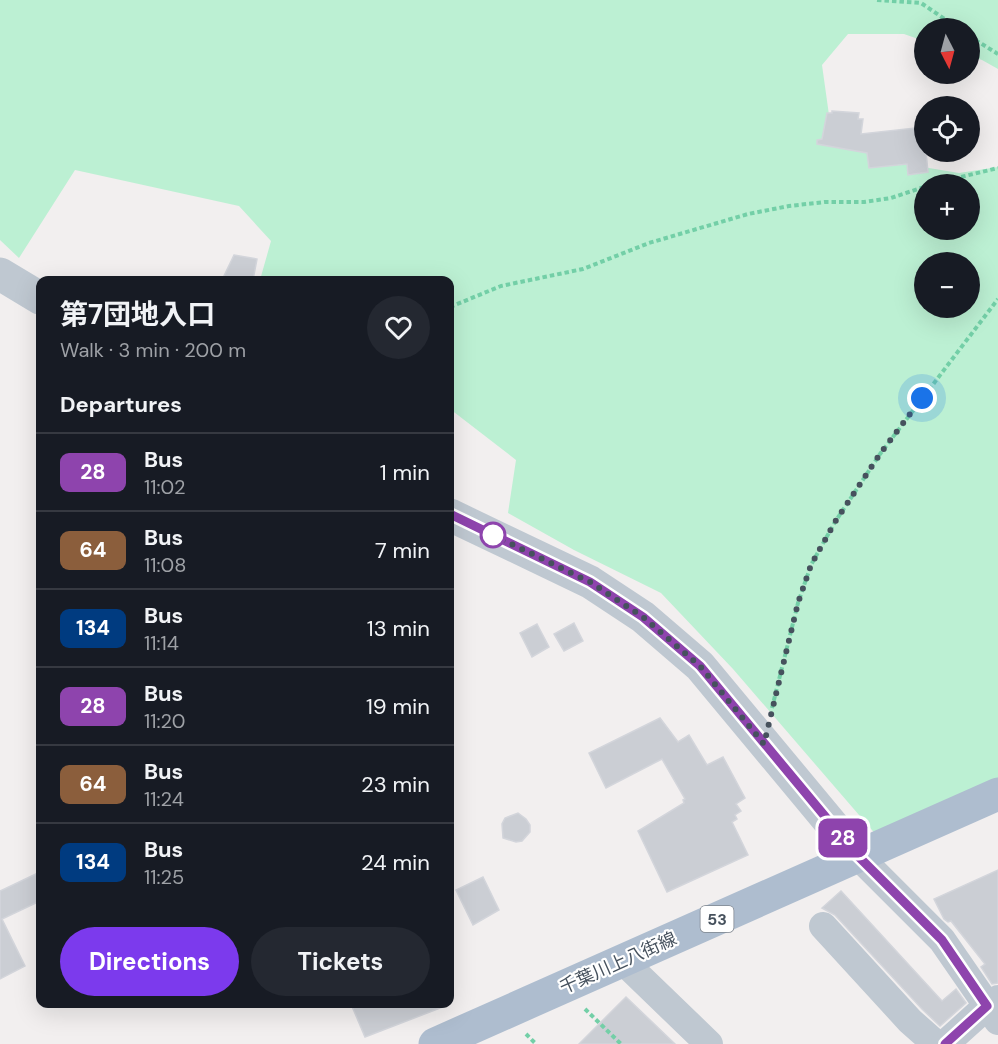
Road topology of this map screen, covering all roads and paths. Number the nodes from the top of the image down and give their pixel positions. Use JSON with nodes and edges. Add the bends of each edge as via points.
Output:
{"nodes":[{"id":1,"x":877,"y":0,"type":"edge"},
{"id":2,"x":943,"y":18,"type":"edge"},
{"id":3,"x":980,"y":43,"type":"edge"},
{"id":4,"x":998,"y":54,"type":"edge"},
{"id":5,"x":998,"y":168,"type":"edge"},
{"id":6,"x":973,"y":174,"type":"edge"},
{"id":7,"x":914,"y":190,"type":"edge"},
{"id":8,"x":0,"y":274,"type":"edge"},
{"id":9,"x":36,"y":296,"type":"edge"},
{"id":10,"x":998,"y":299,"type":"edge"},
{"id":11,"x":454,"y":305,"type":"edge"},
{"id":12,"x":454,"y":516,"type":"edge"},
{"id":13,"x":764,"y":744,"type":"junction"},
{"id":14,"x":998,"y":794,"type":"edge"},
{"id":15,"x":858,"y":856,"type":"junction"},
{"id":16,"x":823,"y":926,"type":"dead end"},
{"id":17,"x":623,"y":961,"type":"junction"},
{"id":18,"x":564,"y":987,"type":"junction"},
{"id":19,"x":994,"y":1008,"type":"edge"},
{"id":20,"x":439,"y":1043,"type":"edge"},
{"id":21,"x":621,"y":1044,"type":"edge"},
{"id":22,"x":709,"y":1044,"type":"edge"},
{"id":23,"x":936,"y":1044,"type":"edge"},
{"id":24,"x":945,"y":1044,"type":"edge"}],
"edges":[{"from":1,"to":2,"type":"path","via":[[921,3]]},
{"from":3,"to":4,"type":"path"},
{"from":5,"to":6,"type":"path"},
{"from":7,"to":11,"type":"path","via":[[864,202],[825,202],[748,214],[649,243],[583,269],[501,286]]},
{"from":8,"to":9,"type":"street"},
{"from":10,"to":13,"type":"path","via":[[880,454],[811,565]]},
{"from":12,"to":13,"type":"street","via":[[590,582],[643,617],[700,666]]},
{"from":13,"to":15,"type":"street"},
{"from":14,"to":15,"type":"main road","name":"千葉川上八街線","number":"53"},
{"from":15,"to":17,"type":"main road","name":"千葉川上八街線","number":"53"},
{"from":15,"to":19,"type":"street","via":[[942,940]]},
{"from":16,"to":23,"type":"street"},
{"from":17,"to":18,"type":"main road","name":"千葉川上八街線","number":"53"},
{"from":17,"to":22,"type":"street"},
{"from":18,"to":20,"type":"main road","name":"千葉川上八街線","number":"53"},
{"from":18,"to":21,"type":"path"},
{"from":19,"to":24,"type":"street"}]}
